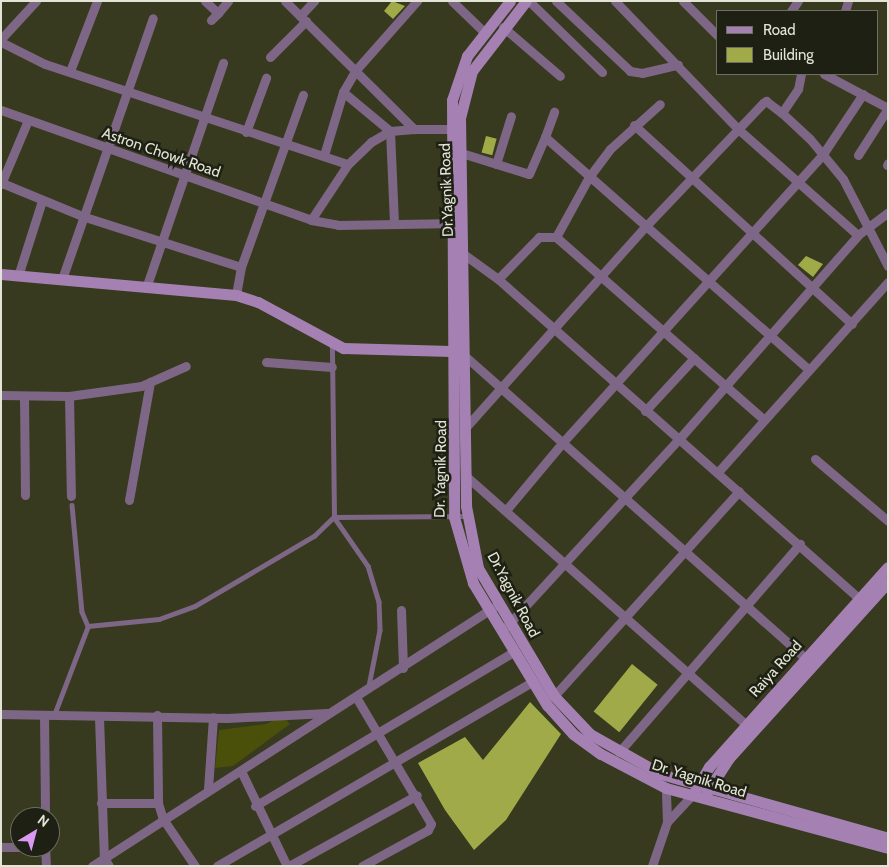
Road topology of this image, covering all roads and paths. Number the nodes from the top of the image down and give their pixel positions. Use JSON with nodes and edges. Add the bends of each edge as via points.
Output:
{"nodes":[{"id":1,"x":36,"y":1,"type":"edge"},
{"id":2,"x":97,"y":1,"type":"edge"},
{"id":3,"x":205,"y":1,"type":"edge"},
{"id":4,"x":228,"y":1,"type":"edge"},
{"id":5,"x":285,"y":1,"type":"edge"},
{"id":6,"x":314,"y":1,"type":"edge"},
{"id":7,"x":417,"y":1,"type":"edge"},
{"id":8,"x":452,"y":1,"type":"edge"},
{"id":9,"x":510,"y":1,"type":"edge"},
{"id":10,"x":528,"y":1,"type":"edge"},
{"id":11,"x":556,"y":1,"type":"edge"},
{"id":12,"x":615,"y":1,"type":"edge"},
{"id":13,"x":683,"y":1,"type":"edge"},
{"id":14,"x":153,"y":18,"type":"dead end"},
{"id":15,"x":303,"y":19,"type":"junction"},
{"id":16,"x":503,"y":27,"type":"junction"},
{"id":17,"x":484,"y":32,"type":"junction"},
{"id":18,"x":716,"y":34,"type":"edge"},
{"id":19,"x":1,"y":41,"type":"edge"},
{"id":20,"x":270,"y":57,"type":"dead end"},
{"id":21,"x":223,"y":63,"type":"dead end"},
{"id":22,"x":678,"y":65,"type":"junction"},
{"id":23,"x":70,"y":71,"type":"junction"},
{"id":24,"x":355,"y":71,"type":"junction"},
{"id":25,"x":602,"y":72,"type":"dead end"},
{"id":26,"x":801,"y":75,"type":"edge"},
{"id":27,"x":826,"y":75,"type":"edge"},
{"id":28,"x":560,"y":76,"type":"dead end"},
{"id":29,"x":266,"y":78,"type":"dead end"},
{"id":30,"x":127,"y":92,"type":"junction"},
{"id":31,"x":343,"y":92,"type":"junction"},
{"id":32,"x":863,"y":94,"type":"junction"},
{"id":33,"x":304,"y":95,"type":"dead end"},
{"id":34,"x":660,"y":104,"type":"dead end"},
{"id":35,"x":888,"y":108,"type":"edge"},
{"id":36,"x":1,"y":110,"type":"edge"},
{"id":37,"x":554,"y":112,"type":"dead end"},
{"id":38,"x":782,"y":113,"type":"junction"},
{"id":39,"x":511,"y":116,"type":"dead end"},
{"id":40,"x":203,"y":118,"type":"junction"},
{"id":41,"x":28,"y":120,"type":"junction"},
{"id":42,"x":634,"y":124,"type":"junction"},
{"id":43,"x":414,"y":129,"type":"junction"},
{"id":44,"x":456,"y":129,"type":"junction"},
{"id":45,"x":738,"y":129,"type":"junction"},
{"id":46,"x":390,"y":131,"type":"junction"},
{"id":47,"x":246,"y":132,"type":"junction"},
{"id":48,"x":545,"y":137,"type":"junction"},
{"id":49,"x":286,"y":145,"type":"junction"},
{"id":50,"x":105,"y":148,"type":"junction"},
{"id":51,"x":456,"y":151,"type":"junction"},
{"id":52,"x":823,"y":154,"type":"junction"},
{"id":53,"x":858,"y":155,"type":"dead end"},
{"id":54,"x":324,"y":156,"type":"junction"},
{"id":55,"x":348,"y":164,"type":"junction"},
{"id":56,"x":496,"y":164,"type":"junction"},
{"id":57,"x":183,"y":174,"type":"junction"},
{"id":58,"x":589,"y":177,"type":"junction"},
{"id":59,"x":693,"y":177,"type":"junction"},
{"id":60,"x":798,"y":180,"type":"junction"},
{"id":61,"x":2,"y":184,"type":"edge"},
{"id":62,"x":42,"y":201,"type":"junction"},
{"id":63,"x":264,"y":205,"type":"junction"},
{"id":64,"x":888,"y":212,"type":"edge"},
{"id":65,"x":82,"y":216,"type":"junction"},
{"id":66,"x":311,"y":220,"type":"junction"},
{"id":67,"x":458,"y":223,"type":"junction"},
{"id":68,"x":394,"y":224,"type":"junction"},
{"id":69,"x":869,"y":227,"type":"junction"},
{"id":70,"x":645,"y":228,"type":"junction"},
{"id":71,"x":753,"y":230,"type":"junction"},
{"id":72,"x":858,"y":235,"type":"junction"},
{"id":73,"x":556,"y":236,"type":"junction"},
{"id":74,"x":160,"y":240,"type":"junction"},
{"id":75,"x":459,"y":251,"type":"junction"},
{"id":76,"x":888,"y":266,"type":"edge"},
{"id":77,"x":241,"y":267,"type":"junction"},
{"id":78,"x":1,"y":274,"type":"edge"},
{"id":79,"x":18,"y":276,"type":"junction"},
{"id":80,"x":602,"y":278,"type":"junction"},
{"id":81,"x":62,"y":279,"type":"junction"},
{"id":82,"x":498,"y":280,"type":"junction"},
{"id":83,"x":888,"y":282,"type":"edge"},
{"id":84,"x":707,"y":283,"type":"junction"},
{"id":85,"x":815,"y":286,"type":"junction"},
{"id":86,"x":146,"y":288,"type":"junction"},
{"id":87,"x":236,"y":295,"type":"junction"},
{"id":88,"x":852,"y":324,"type":"junction"},
{"id":89,"x":554,"y":329,"type":"junction"},
{"id":90,"x":662,"y":332,"type":"junction"},
{"id":91,"x":770,"y":336,"type":"junction"},
{"id":92,"x":332,"y":344,"type":"junction"},
{"id":93,"x":461,"y":354,"type":"junction"},
{"id":94,"x":694,"y":358,"type":"junction"},
{"id":95,"x":266,"y":362,"type":"dead end"},
{"id":96,"x":186,"y":366,"type":"dead end"},
{"id":97,"x":332,"y":367,"type":"junction"},
{"id":98,"x":807,"y":368,"type":"junction"},
{"id":99,"x":150,"y":382,"type":"junction"},
{"id":100,"x":616,"y":385,"type":"junction"},
{"id":101,"x":726,"y":387,"type":"junction"},
{"id":102,"x":503,"y":388,"type":"junction"},
{"id":103,"x":1,"y":395,"type":"edge"},
{"id":104,"x":69,"y":396,"type":"junction"},
{"id":105,"x":24,"y":397,"type":"junction"},
{"id":106,"x":645,"y":411,"type":"junction"},
{"id":107,"x":763,"y":419,"type":"junction"},
{"id":108,"x":466,"y":428,"type":"junction"},
{"id":109,"x":679,"y":439,"type":"junction"},
{"id":110,"x":563,"y":442,"type":"junction"},
{"id":111,"x":815,"y":459,"type":"dead end"},
{"id":112,"x":718,"y":472,"type":"junction"},
{"id":113,"x":466,"y":476,"type":"junction"},
{"id":114,"x":739,"y":491,"type":"junction"},
{"id":115,"x":25,"y":495,"type":"dead end"},
{"id":116,"x":625,"y":498,"type":"junction"},
{"id":117,"x":71,"y":500,"type":"joint"},
{"id":118,"x":128,"y":500,"type":"dead end"},
{"id":119,"x":507,"y":510,"type":"junction"},
{"id":120,"x":466,"y":516,"type":"junction"},
{"id":121,"x":334,"y":517,"type":"junction"},
{"id":122,"x":454,"y":517,"type":"junction"},
{"id":123,"x":888,"y":520,"type":"edge"},
{"id":124,"x":800,"y":544,"type":"junction"},
{"id":125,"x":685,"y":551,"type":"junction"},
{"id":126,"x":567,"y":563,"type":"junction"},
{"id":127,"x":888,"y":568,"type":"edge"},
{"id":128,"x":888,"y":582,"type":"edge"},
{"id":129,"x":860,"y":598,"type":"junction"},
{"id":130,"x":746,"y":605,"type":"junction"},
{"id":131,"x":493,"y":607,"type":"junction"},
{"id":132,"x":401,"y":610,"type":"dead end"},
{"id":133,"x":627,"y":617,"type":"junction"},
{"id":134,"x":88,"y":626,"type":"junction"},
{"id":135,"x":505,"y":627,"type":"junction"},
{"id":136,"x":514,"y":652,"type":"junction"},
{"id":137,"x":809,"y":661,"type":"junction"},
{"id":138,"x":403,"y":668,"type":"junction"},
{"id":139,"x":687,"y":671,"type":"junction"},
{"id":140,"x":532,"y":682,"type":"junction"},
{"id":141,"x":369,"y":690,"type":"junction"},
{"id":142,"x":554,"y":696,"type":"junction"},
{"id":143,"x":356,"y":697,"type":"junction"},
{"id":144,"x":327,"y":712,"type":"junction"},
{"id":145,"x":1,"y":714,"type":"edge"},
{"id":146,"x":156,"y":715,"type":"junction"},
{"id":147,"x":49,"y":716,"type":"junction"},
{"id":148,"x":213,"y":717,"type":"junction"},
{"id":149,"x":99,"y":718,"type":"junction"},
{"id":150,"x":749,"y":727,"type":"junction"},
{"id":151,"x":379,"y":731,"type":"junction"},
{"id":152,"x":619,"y":752,"type":"junction"},
{"id":153,"x":398,"y":763,"type":"junction"},
{"id":154,"x":241,"y":771,"type":"junction"},
{"id":155,"x":666,"y":788,"type":"junction"},
{"id":156,"x":208,"y":789,"type":"junction"},
{"id":157,"x":701,"y":791,"type":"junction"},
{"id":158,"x":418,"y":795,"type":"junction"},
{"id":159,"x":158,"y":803,"type":"junction"},
{"id":160,"x":101,"y":804,"type":"junction"},
{"id":161,"x":254,"y":806,"type":"junction"},
{"id":162,"x":45,"y":807,"type":"edge"},
{"id":163,"x":163,"y":820,"type":"junction"},
{"id":164,"x":667,"y":822,"type":"junction"},
{"id":165,"x":270,"y":833,"type":"junction"},
{"id":166,"x":888,"y":838,"type":"edge"},
{"id":167,"x":888,"y":848,"type":"edge"},
{"id":168,"x":107,"y":862,"type":"edge"},
{"id":169,"x":92,"y":866,"type":"edge"},
{"id":170,"x":195,"y":866,"type":"edge"},
{"id":171,"x":217,"y":866,"type":"edge"},
{"id":172,"x":288,"y":866,"type":"edge"},
{"id":173,"x":362,"y":866,"type":"edge"},
{"id":174,"x":652,"y":866,"type":"edge"}],
"edges":[{"from":1,"to":19,"type":"street"},
{"from":2,"to":23,"type":"street"},
{"from":3,"to":4,"type":"street","via":[[214,17]]},
{"from":5,"to":15,"type":"street"},
{"from":6,"to":15,"type":"street"},
{"from":7,"to":24,"type":"street"},
{"from":8,"to":17,"type":"street"},
{"from":9,"to":17,"type":"street","name":"Dr. Yagnik Road"},
{"from":10,"to":16,"type":"street","name":"Dr.Yagnik Road"},
{"from":10,"to":25,"type":"street"},
{"from":11,"to":22,"type":"street","via":[[630,71],[642,73]]},
{"from":12,"to":22,"type":"street"},
{"from":13,"to":18,"type":"street"},
{"from":14,"to":30,"type":"street"},
{"from":15,"to":20,"type":"street"},
{"from":15,"to":24,"type":"street"},
{"from":16,"to":28,"type":"street"},
{"from":16,"to":44,"type":"street","name":"Dr.Yagnik Road","via":[[467,81]]},
{"from":17,"to":44,"type":"street","name":"Dr. Yagnik Road","via":[[467,56],[455,84]]},
{"from":19,"to":23,"type":"street"},
{"from":21,"to":40,"type":"street"},
{"from":22,"to":45,"type":"street"},
{"from":23,"to":30,"type":"street"},
{"from":24,"to":31,"type":"street"},
{"from":24,"to":43,"type":"street"},
{"from":26,"to":38,"type":"street","via":[[798,89]]},
{"from":27,"to":32,"type":"street"},
{"from":29,"to":47,"type":"street"},
{"from":30,"to":40,"type":"street"},
{"from":30,"to":50,"type":"street"},
{"from":31,"to":46,"type":"street"},
{"from":31,"to":54,"type":"street"},
{"from":32,"to":35,"type":"street"},
{"from":32,"to":52,"type":"street"},
{"from":33,"to":49,"type":"street"},
{"from":34,"to":42,"type":"street"},
{"from":35,"to":53,"type":"street"},
{"from":36,"to":41,"type":"street","name":"Astron Chowk Road"},
{"from":37,"to":48,"type":"street"},
{"from":38,"to":45,"type":"street","via":[[766,102]]},
{"from":38,"to":52,"type":"street"},
{"from":39,"to":56,"type":"street"},
{"from":40,"to":47,"type":"street"},
{"from":40,"to":57,"type":"street"},
{"from":41,"to":50,"type":"street","name":"Astron Chowk Road"},
{"from":41,"to":61,"type":"street"},
{"from":42,"to":58,"type":"street"},
{"from":42,"to":59,"type":"street"},
{"from":43,"to":44,"type":"street"},
{"from":43,"to":46,"type":"street"},
{"from":44,"to":51,"type":"street","name":"Dr. Yagnik Road"},
{"from":45,"to":59,"type":"street"},
{"from":45,"to":60,"type":"street"},
{"from":46,"to":55,"type":"street"},
{"from":46,"to":68,"type":"street"},
{"from":47,"to":49,"type":"street"},
{"from":48,"to":56,"type":"street","via":[[529,174]]},
{"from":48,"to":58,"type":"street"},
{"from":49,"to":54,"type":"street"},
{"from":49,"to":63,"type":"street"},
{"from":50,"to":57,"type":"street","name":"Astron Chowk Road"},
{"from":50,"to":65,"type":"street"},
{"from":51,"to":56,"type":"street"},
{"from":51,"to":67,"type":"street","name":"Dr. Yagnik Road"},
{"from":52,"to":60,"type":"street"},
{"from":52,"to":69,"type":"street","via":[[843,179]]},
{"from":54,"to":55,"type":"street"},
{"from":55,"to":66,"type":"street"},
{"from":57,"to":63,"type":"street","name":"Astron Chowk Road"},
{"from":57,"to":74,"type":"street"},
{"from":58,"to":70,"type":"street"},
{"from":58,"to":73,"type":"street"},
{"from":59,"to":70,"type":"street"},
{"from":59,"to":71,"type":"street"},
{"from":60,"to":71,"type":"street"},
{"from":60,"to":72,"type":"street"},
{"from":61,"to":62,"type":"street"},
{"from":62,"to":65,"type":"street"},
{"from":62,"to":79,"type":"street"},
{"from":63,"to":66,"type":"street","name":"Astron Chowk Road"},
{"from":63,"to":77,"type":"street"},
{"from":64,"to":69,"type":"street"},
{"from":65,"to":74,"type":"street"},
{"from":65,"to":81,"type":"street"},
{"from":66,"to":68,"type":"street","name":"Astron Chowk Road","via":[[338,225]]},
{"from":67,"to":68,"type":"street","name":"Astron Chowk Road"},
{"from":67,"to":75,"type":"street","name":"Dr. Yagnik Road"},
{"from":69,"to":72,"type":"street"},
{"from":69,"to":76,"type":"street"},
{"from":70,"to":80,"type":"street"},
{"from":70,"to":84,"type":"street"},
{"from":71,"to":84,"type":"street"},
{"from":71,"to":85,"type":"street"},
{"from":72,"to":85,"type":"street"},
{"from":73,"to":80,"type":"street"},
{"from":73,"to":82,"type":"street","via":[[539,237]]},
{"from":74,"to":77,"type":"street"},
{"from":74,"to":86,"type":"street"},
{"from":75,"to":82,"type":"street"},
{"from":75,"to":93,"type":"street","name":"Dr. Yagnik Road"},
{"from":77,"to":87,"type":"street"},
{"from":78,"to":79,"type":"street"},
{"from":79,"to":81,"type":"street"},
{"from":80,"to":89,"type":"street"},
{"from":80,"to":90,"type":"street"},
{"from":81,"to":86,"type":"street"},
{"from":82,"to":89,"type":"street"},
{"from":83,"to":88,"type":"street"},
{"from":84,"to":90,"type":"street"},
{"from":84,"to":91,"type":"street"},
{"from":85,"to":88,"type":"street"},
{"from":85,"to":91,"type":"street"},
{"from":86,"to":87,"type":"street"},
{"from":87,"to":92,"type":"street","via":[[258,302]]},
{"from":88,"to":98,"type":"street"},
{"from":89,"to":100,"type":"street"},
{"from":89,"to":102,"type":"street"},
{"from":90,"to":94,"type":"street"},
{"from":90,"to":100,"type":"street"},
{"from":91,"to":98,"type":"street"},
{"from":91,"to":101,"type":"street"},
{"from":92,"to":93,"type":"street","via":[[358,349]]},
{"from":92,"to":97,"type":"lane"},
{"from":93,"to":102,"type":"street"},
{"from":93,"to":108,"type":"street","name":"Dr.Yagnik Road"},
{"from":93,"to":122,"type":"street","name":"Dr. Yagnik Road"},
{"from":94,"to":101,"type":"street"},
{"from":94,"to":106,"type":"street"},
{"from":95,"to":97,"type":"street"},
{"from":96,"to":99,"type":"street"},
{"from":97,"to":121,"type":"lane"},
{"from":98,"to":107,"type":"street"},
{"from":99,"to":104,"type":"street"},
{"from":99,"to":118,"type":"street"},
{"from":100,"to":106,"type":"street"},
{"from":100,"to":110,"type":"street"},
{"from":101,"to":107,"type":"street"},
{"from":101,"to":109,"type":"street"},
{"from":102,"to":108,"type":"street"},
{"from":102,"to":110,"type":"street"},
{"from":103,"to":105,"type":"street"},
{"from":104,"to":105,"type":"street"},
{"from":104,"to":117,"type":"street"},
{"from":105,"to":115,"type":"street"},
{"from":106,"to":109,"type":"street"},
{"from":107,"to":112,"type":"street"},
{"from":108,"to":113,"type":"street","name":"Dr.Yagnik Road"},
{"from":109,"to":112,"type":"street"},
{"from":109,"to":116,"type":"street"},
{"from":110,"to":116,"type":"street"},
{"from":110,"to":119,"type":"street"},
{"from":111,"to":123,"type":"street"},
{"from":112,"to":114,"type":"street"},
{"from":113,"to":119,"type":"street"},
{"from":113,"to":120,"type":"street","name":"Dr.Yagnik Road"},
{"from":114,"to":124,"type":"street"},
{"from":114,"to":125,"type":"street"},
{"from":116,"to":125,"type":"street"},
{"from":116,"to":126,"type":"street"},
{"from":117,"to":134,"type":"lane","via":[[82,612]]},
{"from":119,"to":126,"type":"street"},
{"from":120,"to":122,"type":"lane"},
{"from":120,"to":131,"type":"street","name":"Dr.Yagnik Road","via":[[478,568]]},
{"from":121,"to":122,"type":"lane"},
{"from":121,"to":134,"type":"lane","via":[[314,536],[195,606],[159,619]]},
{"from":121,"to":141,"type":"lane","via":[[368,566],[379,601],[380,630]]},
{"from":122,"to":131,"type":"street","name":"Dr. Yagnik Road","via":[[464,559]]},
{"from":124,"to":129,"type":"street"},
{"from":124,"to":130,"type":"street"},
{"from":125,"to":130,"type":"street"},
{"from":125,"to":133,"type":"street"},
{"from":126,"to":133,"type":"street"},
{"from":126,"to":135,"type":"street"},
{"from":127,"to":129,"type":"street","name":"Raiya Road"},
{"from":128,"to":137,"type":"street","name":"Raiya Road"},
{"from":129,"to":137,"type":"street","name":"Raiya Road"},
{"from":130,"to":137,"type":"street"},
{"from":130,"to":139,"type":"street"},
{"from":131,"to":135,"type":"street","name":"Dr. Yagnik Road"},
{"from":131,"to":138,"type":"street"},
{"from":132,"to":138,"type":"street"},
{"from":133,"to":139,"type":"street"},
{"from":133,"to":142,"type":"street"},
{"from":134,"to":147,"type":"lane"},
{"from":135,"to":136,"type":"street","name":"Dr. Yagnik Road"},
{"from":135,"to":142,"type":"street","name":"Dr.Yagnik Road"},
{"from":136,"to":140,"type":"street","name":"Dr. Yagnik Road"},
{"from":136,"to":151,"type":"street"},
{"from":137,"to":150,"type":"street","name":"Raiya Road"},
{"from":138,"to":141,"type":"street"},
{"from":139,"to":150,"type":"street"},
{"from":139,"to":152,"type":"street"},
{"from":140,"to":153,"type":"street"},
{"from":140,"to":155,"type":"street","name":"Dr. Yagnik Road","via":[[560,720],[588,746]]},
{"from":141,"to":143,"type":"street"},
{"from":142,"to":152,"type":"street","name":"Dr.Yagnik Road","via":[[590,734]]},
{"from":143,"to":144,"type":"street"},
{"from":143,"to":151,"type":"street"},
{"from":144,"to":148,"type":"street"},
{"from":144,"to":154,"type":"street","via":[[278,749]]},
{"from":145,"to":147,"type":"street"},
{"from":146,"to":148,"type":"street"},
{"from":146,"to":149,"type":"street"},
{"from":146,"to":159,"type":"street"},
{"from":147,"to":149,"type":"street"},
{"from":147,"to":162,"type":"street"},
{"from":148,"to":156,"type":"street"},
{"from":149,"to":160,"type":"street"},
{"from":150,"to":157,"type":"street","name":"Raiya Road"},
{"from":151,"to":153,"type":"street"},
{"from":151,"to":161,"type":"street"},
{"from":152,"to":157,"type":"street","name":"Dr.Yagnik Road"},
{"from":153,"to":158,"type":"street"},
{"from":153,"to":165,"type":"street"},
{"from":154,"to":156,"type":"street"},
{"from":154,"to":161,"type":"street"},
{"from":155,"to":157,"type":"street","name":"Dr. Yagnik Road"},
{"from":155,"to":164,"type":"street"},
{"from":156,"to":163,"type":"street"},
{"from":157,"to":164,"type":"street"},
{"from":157,"to":166,"type":"street","name":"Dr.Yagnik Road"},
{"from":157,"to":167,"type":"street","name":"Dr. Yagnik Road"},
{"from":158,"to":172,"type":"street"},
{"from":158,"to":173,"type":"street","via":[[431,819],[428,830]]},
{"from":159,"to":160,"type":"street"},
{"from":159,"to":163,"type":"street"},
{"from":160,"to":168,"type":"street"},
{"from":161,"to":165,"type":"street"},
{"from":163,"to":168,"type":"street"},
{"from":163,"to":170,"type":"street"},
{"from":164,"to":174,"type":"street"},
{"from":165,"to":171,"type":"street"},
{"from":165,"to":172,"type":"street"},
{"from":168,"to":169,"type":"street"}]}
